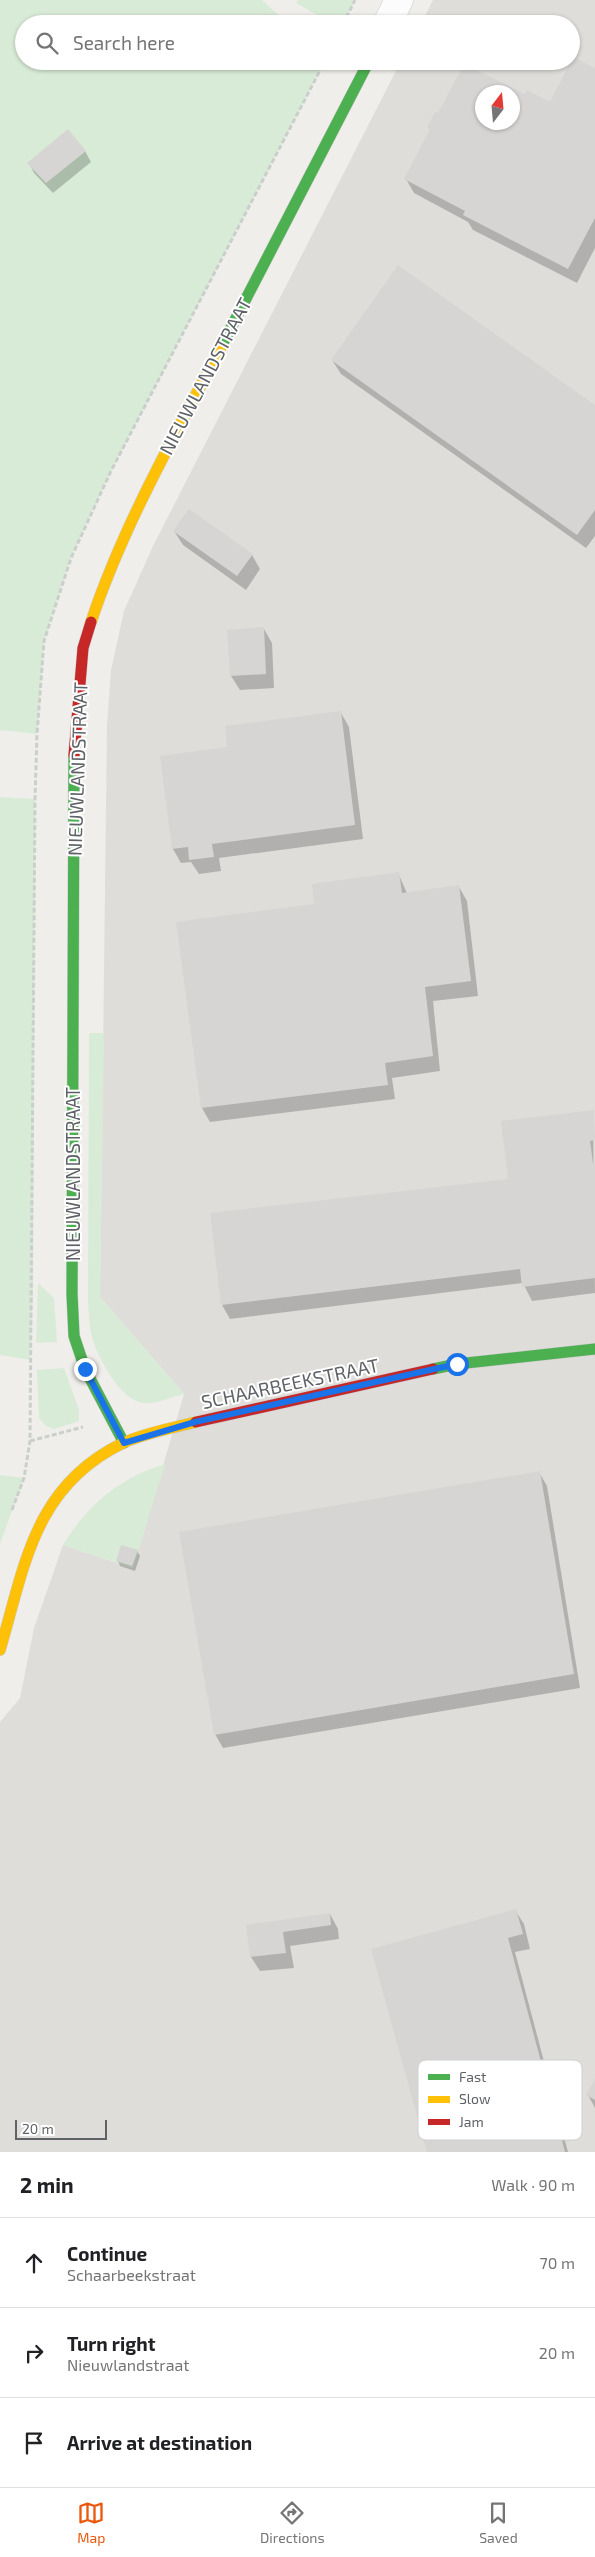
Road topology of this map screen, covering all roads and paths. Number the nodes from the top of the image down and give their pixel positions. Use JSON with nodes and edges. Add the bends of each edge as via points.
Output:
{"nodes":[{"id":1,"x":355,"y":0,"type":"edge"},
{"id":2,"x":399,"y":0,"type":"edge"},
{"id":3,"x":348,"y":15,"type":"edge"},
{"id":4,"x":392,"y":15,"type":"edge"},
{"id":5,"x":364,"y":70,"type":"edge"},
{"id":6,"x":595,"y":1350,"type":"edge"},
{"id":7,"x":30,"y":1360,"type":"dead end"},
{"id":8,"x":124,"y":1443,"type":"junction"},
{"id":9,"x":10,"y":1515,"type":"dead end"},
{"id":10,"x":0,"y":1650,"type":"edge"}],
"edges":[{"from":1,"to":3,"type":"path"},
{"from":2,"to":4,"type":"street"},
{"from":5,"to":8,"type":"street","name":"NIEUWLANDSTRAAT","via":[[147,488],[108,572],[83,648],[74,734],[74,1336],[85,1369]]},
{"from":6,"to":8,"type":"street","name":"SCHAARBEEKSTRAAT","via":[[457,1364],[195,1422]]},
{"from":7,"to":9,"type":"path","via":[[30,1442],[24,1478]]},
{"from":8,"to":10,"type":"street","name":"SCHAARBEEKSTRAAT","via":[[76,1472],[35,1532]]}]}
